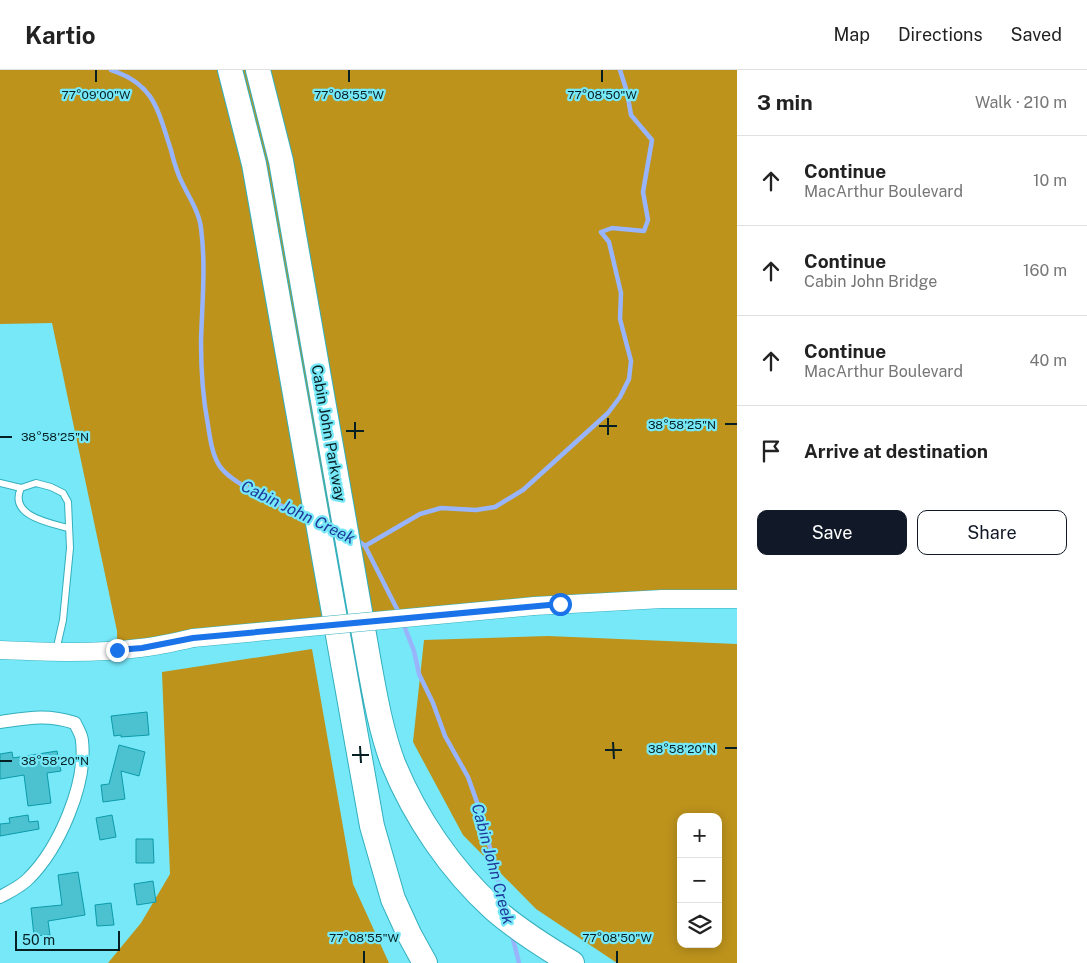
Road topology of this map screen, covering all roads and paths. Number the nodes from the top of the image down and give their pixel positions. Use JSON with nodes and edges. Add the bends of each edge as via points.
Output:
{"nodes":[{"id":1,"x":230,"y":70,"type":"edge"},
{"id":2,"x":258,"y":70,"type":"edge"},
{"id":3,"x":0,"y":483,"type":"edge"},
{"id":4,"x":21,"y":488,"type":"junction"},
{"id":5,"x":68,"y":528,"type":"junction"},
{"id":6,"x":737,"y":599,"type":"edge"},
{"id":7,"x":0,"y":650,"type":"edge"},
{"id":8,"x":59,"y":653,"type":"junction"},
{"id":9,"x":0,"y":722,"type":"edge"},
{"id":10,"x":0,"y":897,"type":"edge"},
{"id":11,"x":425,"y":963,"type":"edge"},
{"id":12,"x":572,"y":963,"type":"edge"}],
"edges":[{"from":1,"to":11,"type":"highway","name":"Cabin John Parkway","via":[[254,164],[374,835],[393,899]]},
{"from":2,"to":12,"type":"highway","name":"Cabin John Parkway","via":[[280,162],[368,663],[393,762],[418,813],[448,858],[494,909],[540,944]]},
{"from":3,"to":4,"type":"lane"},
{"from":4,"to":5,"type":"lane","via":[[18,494],[20,506],[30,516]]},
{"from":4,"to":5,"type":"lane","via":[[36,483],[63,493],[68,502]]},
{"from":5,"to":8,"type":"lane","via":[[70,548]]},
{"from":6,"to":8,"type":"main road","bridge":true,"via":[[662,599],[534,606],[193,638],[142,648]]},
{"from":7,"to":8,"type":"main road"},
{"from":9,"to":10,"type":"street","via":[[36,717],[58,718],[75,723],[82,739],[75,798],[53,849],[28,880]]}]}
